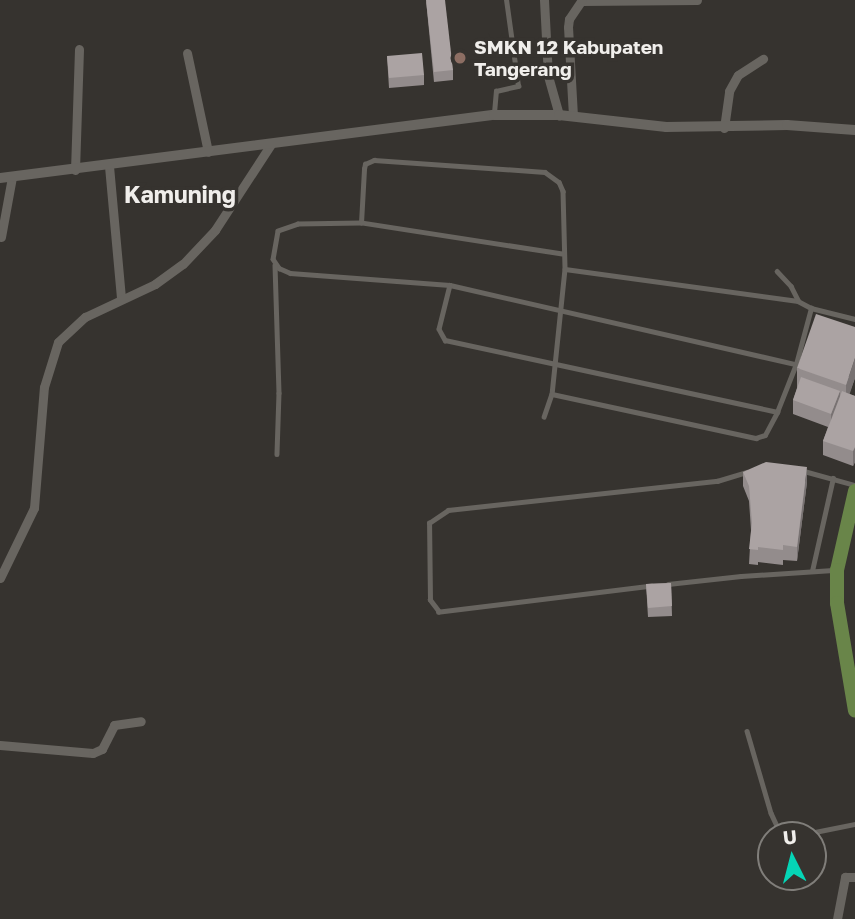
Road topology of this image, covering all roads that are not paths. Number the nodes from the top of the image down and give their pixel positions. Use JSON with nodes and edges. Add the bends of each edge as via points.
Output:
{"nodes":[{"id":1,"x":506,"y":0,"type":"edge"},
{"id":2,"x":544,"y":0,"type":"edge"},
{"id":3,"x":697,"y":0,"type":"edge"},
{"id":4,"x":581,"y":1,"type":"edge"},
{"id":5,"x":79,"y":48,"type":"dead end"},
{"id":6,"x":187,"y":53,"type":"dead end"},
{"id":7,"x":763,"y":59,"type":"dead end"},
{"id":8,"x":494,"y":115,"type":"junction"},
{"id":9,"x":559,"y":115,"type":"junction"},
{"id":10,"x":573,"y":117,"type":"junction"},
{"id":11,"x":724,"y":128,"type":"junction"},
{"id":12,"x":855,"y":130,"type":"edge"},
{"id":13,"x":271,"y":144,"type":"junction"},
{"id":14,"x":208,"y":152,"type":"junction"},
{"id":15,"x":109,"y":166,"type":"junction"},
{"id":16,"x":75,"y":170,"type":"junction"},
{"id":17,"x":12,"y":177,"type":"junction"},
{"id":18,"x":0,"y":178,"type":"edge"},
{"id":19,"x":361,"y":223,"type":"junction"},
{"id":20,"x":1,"y":237,"type":"edge"},
{"id":21,"x":562,"y":254,"type":"junction"},
{"id":22,"x":275,"y":264,"type":"junction"},
{"id":23,"x":565,"y":269,"type":"junction"},
{"id":24,"x":777,"y":271,"type":"dead end"},
{"id":25,"x":450,"y":285,"type":"junction"},
{"id":26,"x":121,"y":299,"type":"junction"},
{"id":27,"x":798,"y":301,"type":"junction"},
{"id":28,"x":562,"y":308,"type":"junction"},
{"id":29,"x":811,"y":308,"type":"junction"},
{"id":30,"x":855,"y":319,"type":"edge"},
{"id":31,"x":796,"y":364,"type":"junction"},
{"id":32,"x":555,"y":366,"type":"junction"},
{"id":33,"x":552,"y":394,"type":"junction"},
{"id":34,"x":777,"y":412,"type":"junction"},
{"id":35,"x":544,"y":417,"type":"dead end"},
{"id":36,"x":277,"y":454,"type":"dead end"},
{"id":37,"x":799,"y":471,"type":"edge"},
{"id":38,"x":749,"y":472,"type":"edge"},
{"id":39,"x":833,"y":478,"type":"junction"},
{"id":40,"x":855,"y":485,"type":"edge"},
{"id":41,"x":855,"y":491,"type":"edge"},
{"id":42,"x":837,"y":570,"type":"junction"},
{"id":43,"x":812,"y":571,"type":"junction"},
{"id":44,"x":0,"y":578,"type":"edge"},
{"id":45,"x":855,"y":710,"type":"edge"},
{"id":46,"x":141,"y":721,"type":"dead end"},
{"id":47,"x":747,"y":731,"type":"dead end"},
{"id":48,"x":0,"y":745,"type":"edge"},
{"id":49,"x":775,"y":821,"type":"edge"},
{"id":50,"x":855,"y":824,"type":"edge"},
{"id":51,"x":827,"y":830,"type":"edge"},
{"id":52,"x":855,"y":877,"type":"edge"},
{"id":53,"x":836,"y":919,"type":"edge"}],
"edges":[{"from":1,"to":8,"type":"lane","via":[[518,86],[496,91]]},
{"from":2,"to":9,"type":"street","via":[[548,76]]},
{"from":3,"to":4,"type":"street"},
{"from":4,"to":10,"type":"street","via":[[568,27]]},
{"from":5,"to":16,"type":"street"},
{"from":6,"to":14,"type":"street"},
{"from":7,"to":11,"type":"street","via":[[738,75],[729,91]]},
{"from":8,"to":9,"type":"street"},
{"from":8,"to":13,"type":"street"},
{"from":9,"to":10,"type":"street"},
{"from":10,"to":11,"type":"street"},
{"from":11,"to":12,"type":"street","via":[[787,125]]},
{"from":13,"to":14,"type":"street"},
{"from":13,"to":26,"type":"street","via":[[215,230],[183,264],[155,284]]},
{"from":14,"to":15,"type":"street"},
{"from":15,"to":16,"type":"street"},
{"from":15,"to":26,"type":"street"},
{"from":16,"to":17,"type":"street"},
{"from":17,"to":18,"type":"street"},
{"from":17,"to":20,"type":"street"},
{"from":19,"to":21,"type":"lane"},
{"from":19,"to":21,"type":"lane","via":[[365,164],[374,160],[545,172],[563,191]]},
{"from":19,"to":22,"type":"lane","via":[[284,228],[274,237]]},
{"from":21,"to":23,"type":"lane"},
{"from":22,"to":25,"type":"lane","via":[[290,273]]},
{"from":22,"to":36,"type":"lane"},
{"from":23,"to":27,"type":"lane"},
{"from":23,"to":28,"type":"lane"},
{"from":24,"to":27,"type":"lane"},
{"from":25,"to":28,"type":"lane"},
{"from":25,"to":32,"type":"lane","via":[[439,328],[445,340]]},
{"from":26,"to":44,"type":"street","via":[[73,325],[53,353],[44,387],[34,508]]},
{"from":27,"to":29,"type":"lane"},
{"from":28,"to":31,"type":"lane"},
{"from":28,"to":32,"type":"lane"},
{"from":29,"to":30,"type":"lane"},
{"from":29,"to":31,"type":"lane"},
{"from":31,"to":34,"type":"lane"},
{"from":32,"to":33,"type":"lane"},
{"from":32,"to":34,"type":"lane"},
{"from":33,"to":34,"type":"lane","via":[[755,438],[765,435]]},
{"from":33,"to":35,"type":"lane"},
{"from":37,"to":39,"type":"lane"},
{"from":38,"to":43,"type":"lane","via":[[717,481],[448,510],[429,523],[432,607],[439,612]]},
{"from":39,"to":40,"type":"lane"},
{"from":39,"to":43,"type":"lane"},
{"from":41,"to":42,"type":"main road"},
{"from":42,"to":43,"type":"lane"},
{"from":42,"to":45,"type":"main road","via":[[840,627]]},
{"from":46,"to":48,"type":"street","via":[[114,725],[102,749],[93,753]]},
{"from":47,"to":49,"type":"lane"},
{"from":50,"to":51,"type":"lane"},
{"from":52,"to":53,"type":"street","via":[[845,877]]}]}
